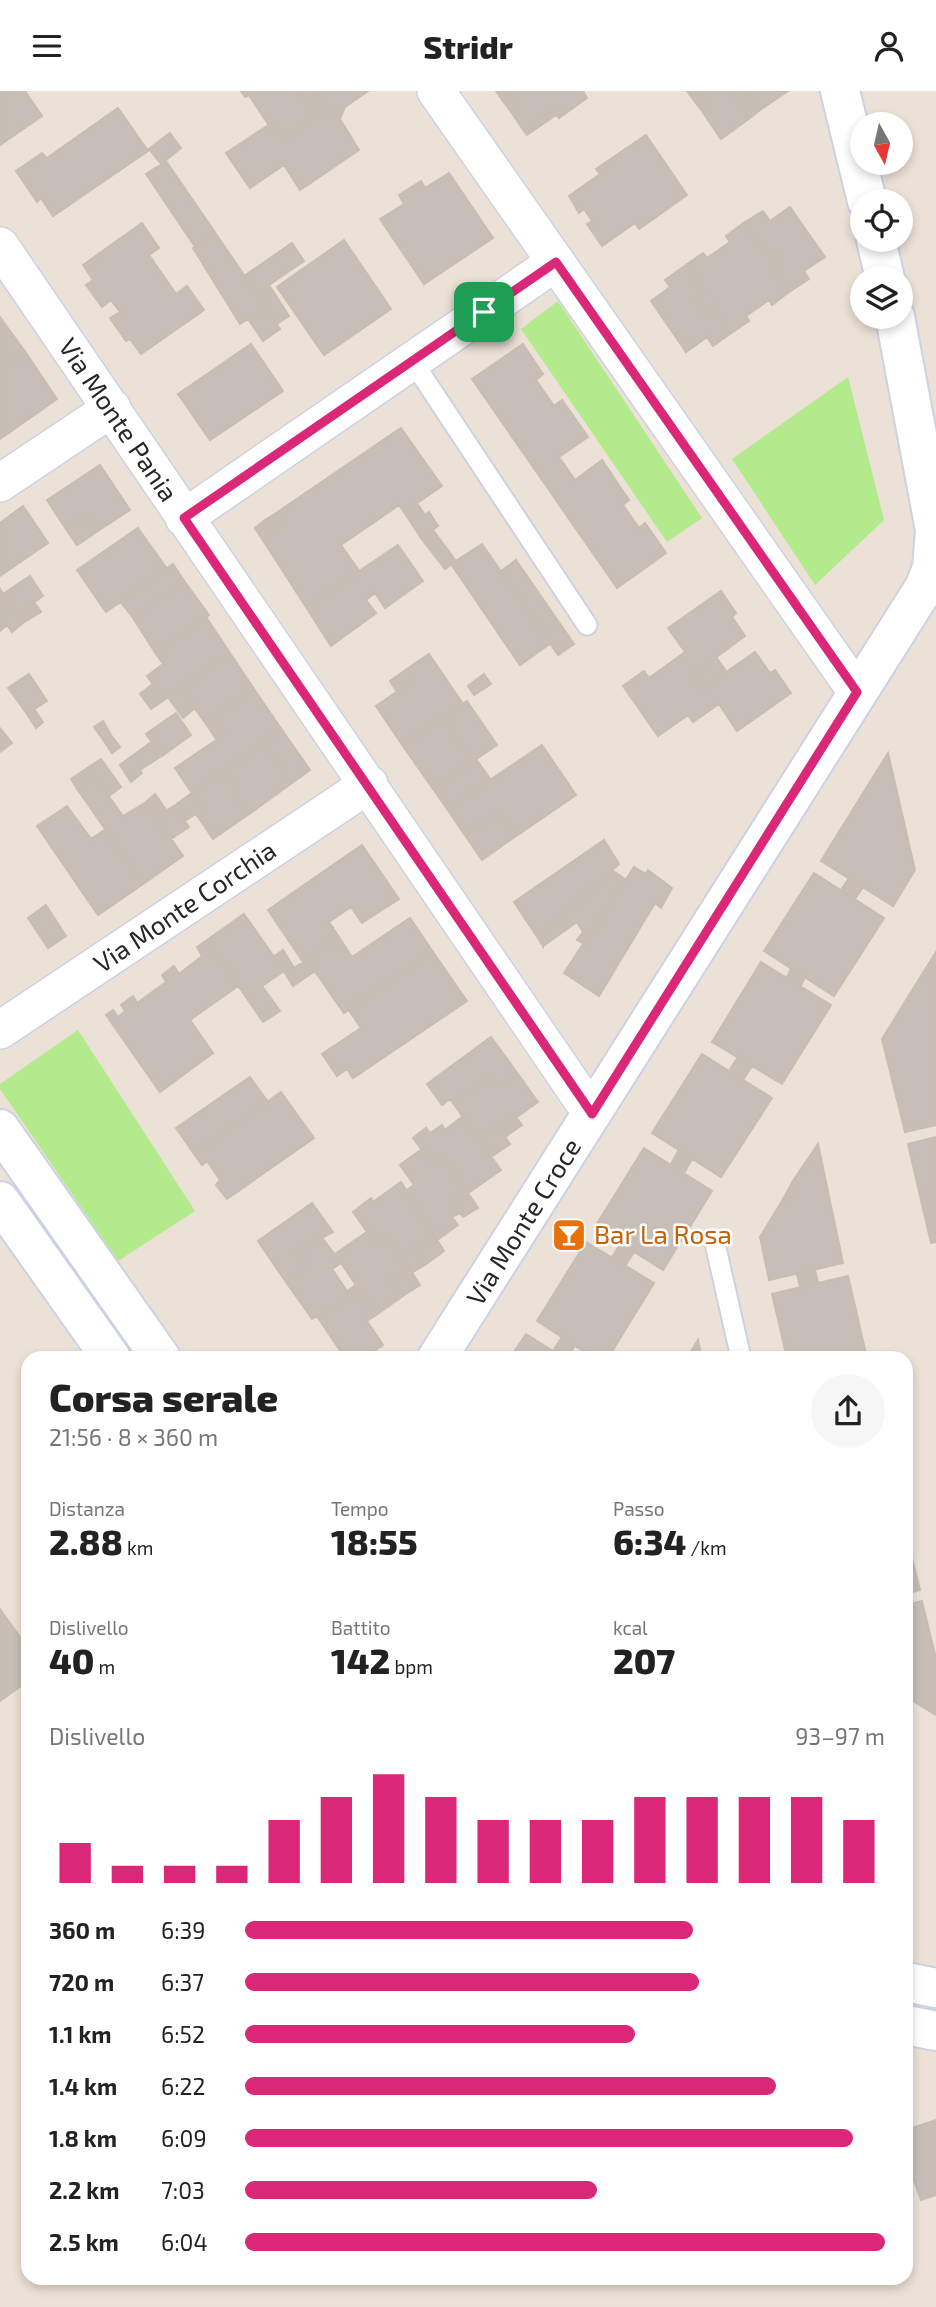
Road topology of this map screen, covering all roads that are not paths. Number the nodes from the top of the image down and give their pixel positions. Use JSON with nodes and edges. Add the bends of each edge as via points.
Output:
{"nodes":[{"id":1,"x":436,"y":91,"type":"edge"},
{"id":2,"x":840,"y":91,"type":"edge"},
{"id":3,"x":864,"y":189,"type":"edge"},
{"id":4,"x":0,"y":246,"type":"edge"},
{"id":5,"x":556,"y":262,"type":"junction"},
{"id":6,"x":897,"y":329,"type":"edge"},
{"id":7,"x":413,"y":362,"type":"junction"},
{"id":8,"x":112,"y":408,"type":"junction"},
{"id":9,"x":0,"y":483,"type":"edge"},
{"id":10,"x":184,"y":518,"type":"junction"},
{"id":11,"x":930,"y":596,"type":"edge"},
{"id":12,"x":587,"y":625,"type":"dead end"},
{"id":13,"x":857,"y":692,"type":"junction"},
{"id":14,"x":369,"y":784,"type":"junction"},
{"id":15,"x":0,"y":1030,"type":"edge"},
{"id":16,"x":592,"y":1114,"type":"junction"},
{"id":17,"x":0,"y":1129,"type":"edge"},
{"id":18,"x":0,"y":1201,"type":"edge"},
{"id":19,"x":716,"y":1248,"type":"dead end"},
{"id":20,"x":106,"y":1351,"type":"edge"},
{"id":21,"x":156,"y":1351,"type":"edge"},
{"id":22,"x":441,"y":1351,"type":"edge"},
{"id":23,"x":739,"y":1351,"type":"edge"},
{"id":24,"x":913,"y":1983,"type":"edge"},
{"id":25,"x":936,"y":1988,"type":"edge"},
{"id":26,"x":913,"y":2026,"type":"edge"},
{"id":27,"x":936,"y":2031,"type":"edge"}],
"edges":[{"from":1,"to":5,"type":"street"},
{"from":2,"to":3,"type":"street"},
{"from":4,"to":8,"type":"street","name":"Via Monte Pania"},
{"from":5,"to":7,"type":"street"},
{"from":5,"to":13,"type":"street"},
{"from":6,"to":11,"type":"street","name":"Via Monte Croce","via":[[935,530]]},
{"from":7,"to":10,"type":"street"},
{"from":7,"to":12,"type":"lane"},
{"from":8,"to":9,"type":"street"},
{"from":8,"to":10,"type":"street","name":"Via Monte Pania"},
{"from":10,"to":14,"type":"street","name":"Via Monte Pania"},
{"from":11,"to":13,"type":"street","name":"Via Monte Croce"},
{"from":13,"to":16,"type":"street","name":"Via Monte Croce"},
{"from":14,"to":15,"type":"street","name":"Via Monte Corchia"},
{"from":14,"to":16,"type":"street","name":"Via Monte Pania"},
{"from":16,"to":22,"type":"street","name":"Via Monte Croce"},
{"from":17,"to":21,"type":"street"},
{"from":18,"to":20,"type":"street"},
{"from":19,"to":23,"type":"lane"},
{"from":24,"to":25,"type":"street"},
{"from":26,"to":27,"type":"street"}]}
